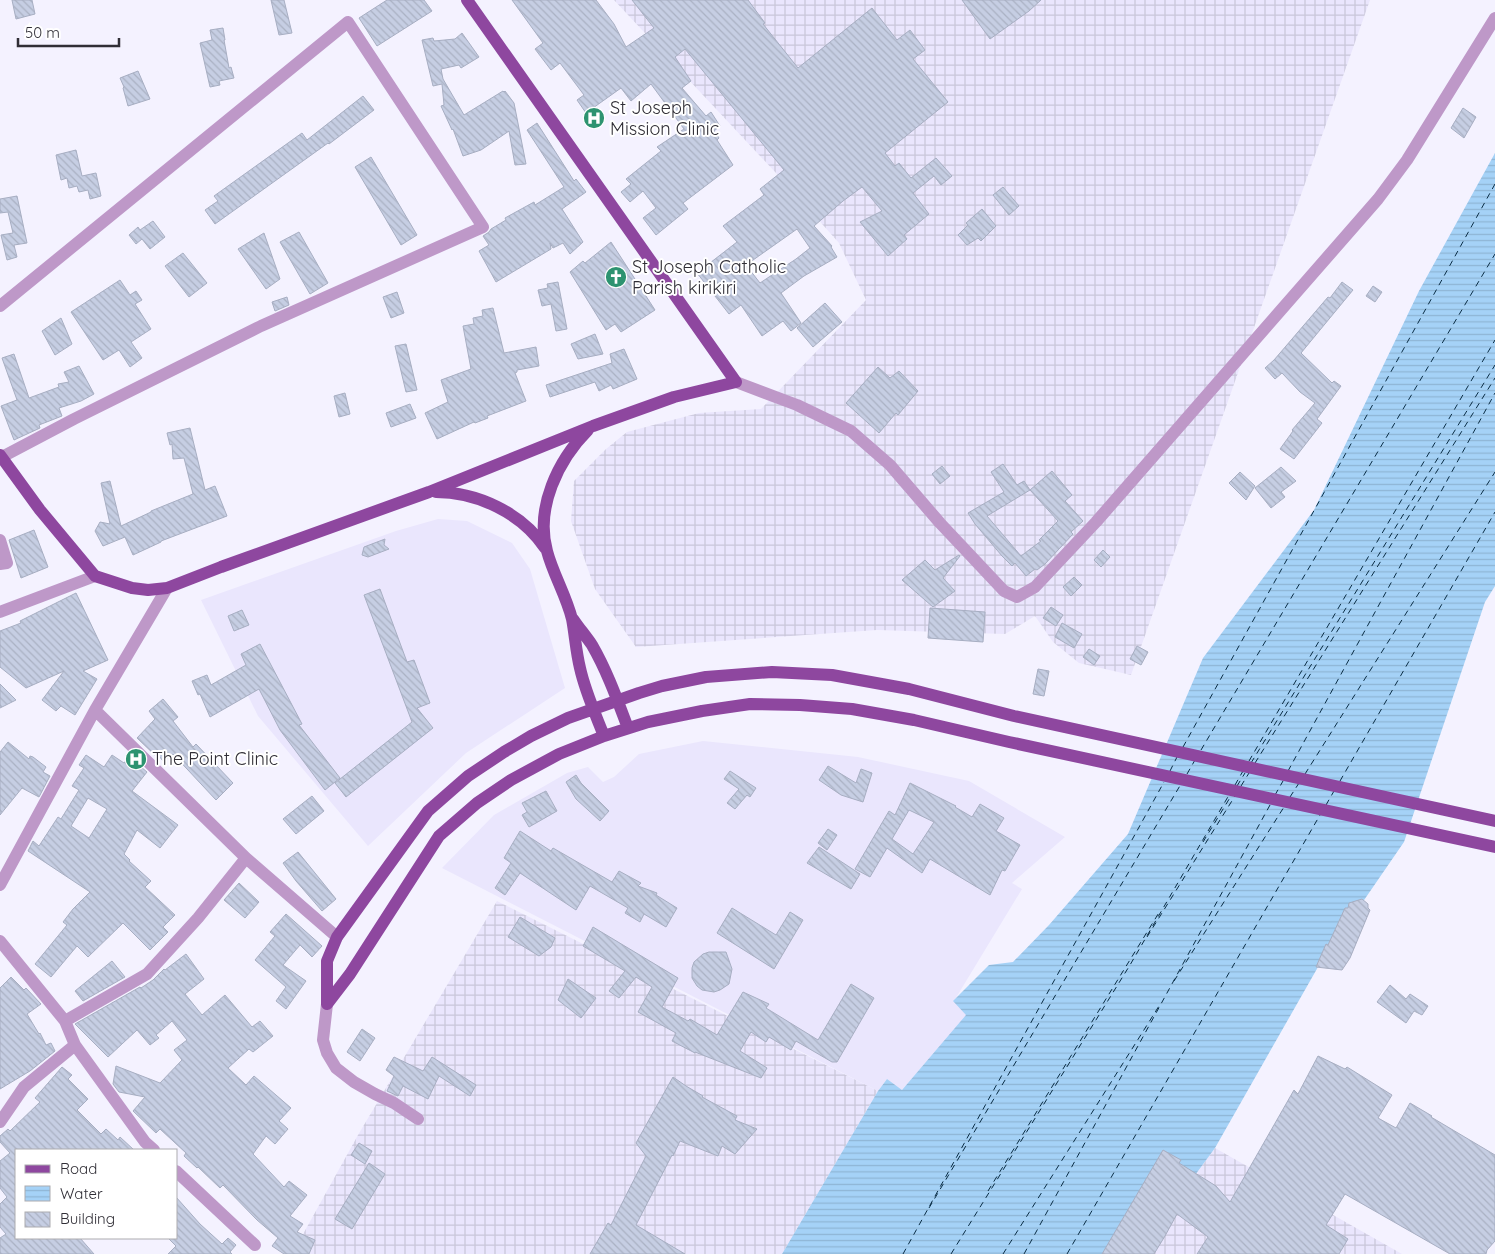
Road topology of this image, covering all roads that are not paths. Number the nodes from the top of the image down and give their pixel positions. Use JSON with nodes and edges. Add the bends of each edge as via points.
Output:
{"nodes":[{"id":1,"x":467,"y":0,"type":"edge"},
{"id":2,"x":1495,"y":18,"type":"edge"},
{"id":3,"x":0,"y":306,"type":"edge"},
{"id":4,"x":736,"y":382,"type":"junction"},
{"id":5,"x":593,"y":426,"type":"junction"},
{"id":6,"x":1,"y":456,"type":"edge"},
{"id":7,"x":429,"y":492,"type":"junction"},
{"id":8,"x":0,"y":540,"type":"edge"},
{"id":9,"x":547,"y":552,"type":"junction"},
{"id":10,"x":0,"y":564,"type":"edge"},
{"id":11,"x":95,"y":576,"type":"junction"},
{"id":12,"x":167,"y":588,"type":"junction"},
{"id":13,"x":0,"y":612,"type":"edge"},
{"id":14,"x":571,"y":617,"type":"junction"},
{"id":15,"x":618,"y":700,"type":"junction"},
{"id":16,"x":593,"y":708,"type":"junction"},
{"id":17,"x":95,"y":710,"type":"junction"},
{"id":18,"x":628,"y":728,"type":"junction"},
{"id":19,"x":604,"y":736,"type":"junction"},
{"id":20,"x":1495,"y":821,"type":"edge"},
{"id":21,"x":1495,"y":847,"type":"edge"},
{"id":22,"x":246,"y":858,"type":"junction"},
{"id":23,"x":0,"y":885,"type":"edge"},
{"id":24,"x":337,"y":937,"type":"junction"},
{"id":25,"x":0,"y":942,"type":"edge"},
{"id":26,"x":327,"y":1004,"type":"junction"},
{"id":27,"x":65,"y":1021,"type":"junction"},
{"id":28,"x":75,"y":1045,"type":"junction"},
{"id":29,"x":418,"y":1120,"type":"dead end"},
{"id":30,"x":0,"y":1122,"type":"edge"},
{"id":31,"x":153,"y":1149,"type":"edge"},
{"id":32,"x":178,"y":1173,"type":"edge"},
{"id":33,"x":255,"y":1245,"type":"dead end"}],
"edges":[{"from":1,"to":4,"type":"main road"},
{"from":2,"to":4,"type":"street","via":[[1408,160],[1378,199],[1096,522],[1035,587],[1017,597],[1004,591],[890,465],[851,431],[797,405]]},
{"from":3,"to":6,"type":"street","via":[[348,22],[483,227],[261,326]]},
{"from":4,"to":5,"type":"main road","via":[[674,397]]},
{"from":5,"to":7,"type":"main road"},
{"from":5,"to":9,"type":"main road","via":[[576,442],[556,476],[545,516]]},
{"from":6,"to":11,"type":"main road","via":[[40,510]]},
{"from":7,"to":9,"type":"main road","via":[[468,495],[488,502],[530,530]]},
{"from":7,"to":12,"type":"main road"},
{"from":8,"to":10,"type":"street","via":[[7,563]]},
{"from":9,"to":14,"type":"main road"},
{"from":11,"to":12,"type":"main road","via":[[132,588]]},
{"from":11,"to":13,"type":"street"},
{"from":12,"to":17,"type":"street"},
{"from":14,"to":15,"type":"main road","via":[[601,660]]},
{"from":14,"to":16,"type":"main road","via":[[580,667]]},
{"from":15,"to":16,"type":"main road"},
{"from":15,"to":18,"type":"main road"},
{"from":15,"to":20,"type":"main road","via":[[706,677],[772,672],[832,675],[899,687],[1014,716]]},
{"from":16,"to":19,"type":"main road"},
{"from":16,"to":24,"type":"main road","via":[[560,721],[504,752],[468,776],[428,811]]},
{"from":17,"to":22,"type":"street"},
{"from":17,"to":23,"type":"street"},
{"from":18,"to":19,"type":"main road"},
{"from":18,"to":21,"type":"main road","via":[[750,704],[852,709]]},
{"from":19,"to":26,"type":"main road","via":[[559,754],[511,780],[477,803],[439,836]]},
{"from":22,"to":24,"type":"street"},
{"from":22,"to":27,"type":"street","via":[[147,974]]},
{"from":24,"to":26,"type":"main road","via":[[327,960]]},
{"from":25,"to":27,"type":"street"},
{"from":26,"to":29,"type":"street","via":[[323,1040],[336,1068]]},
{"from":27,"to":28,"type":"street"},
{"from":28,"to":30,"type":"street","via":[[24,1087]]},
{"from":28,"to":31,"type":"street"},
{"from":32,"to":33,"type":"street"}]}
